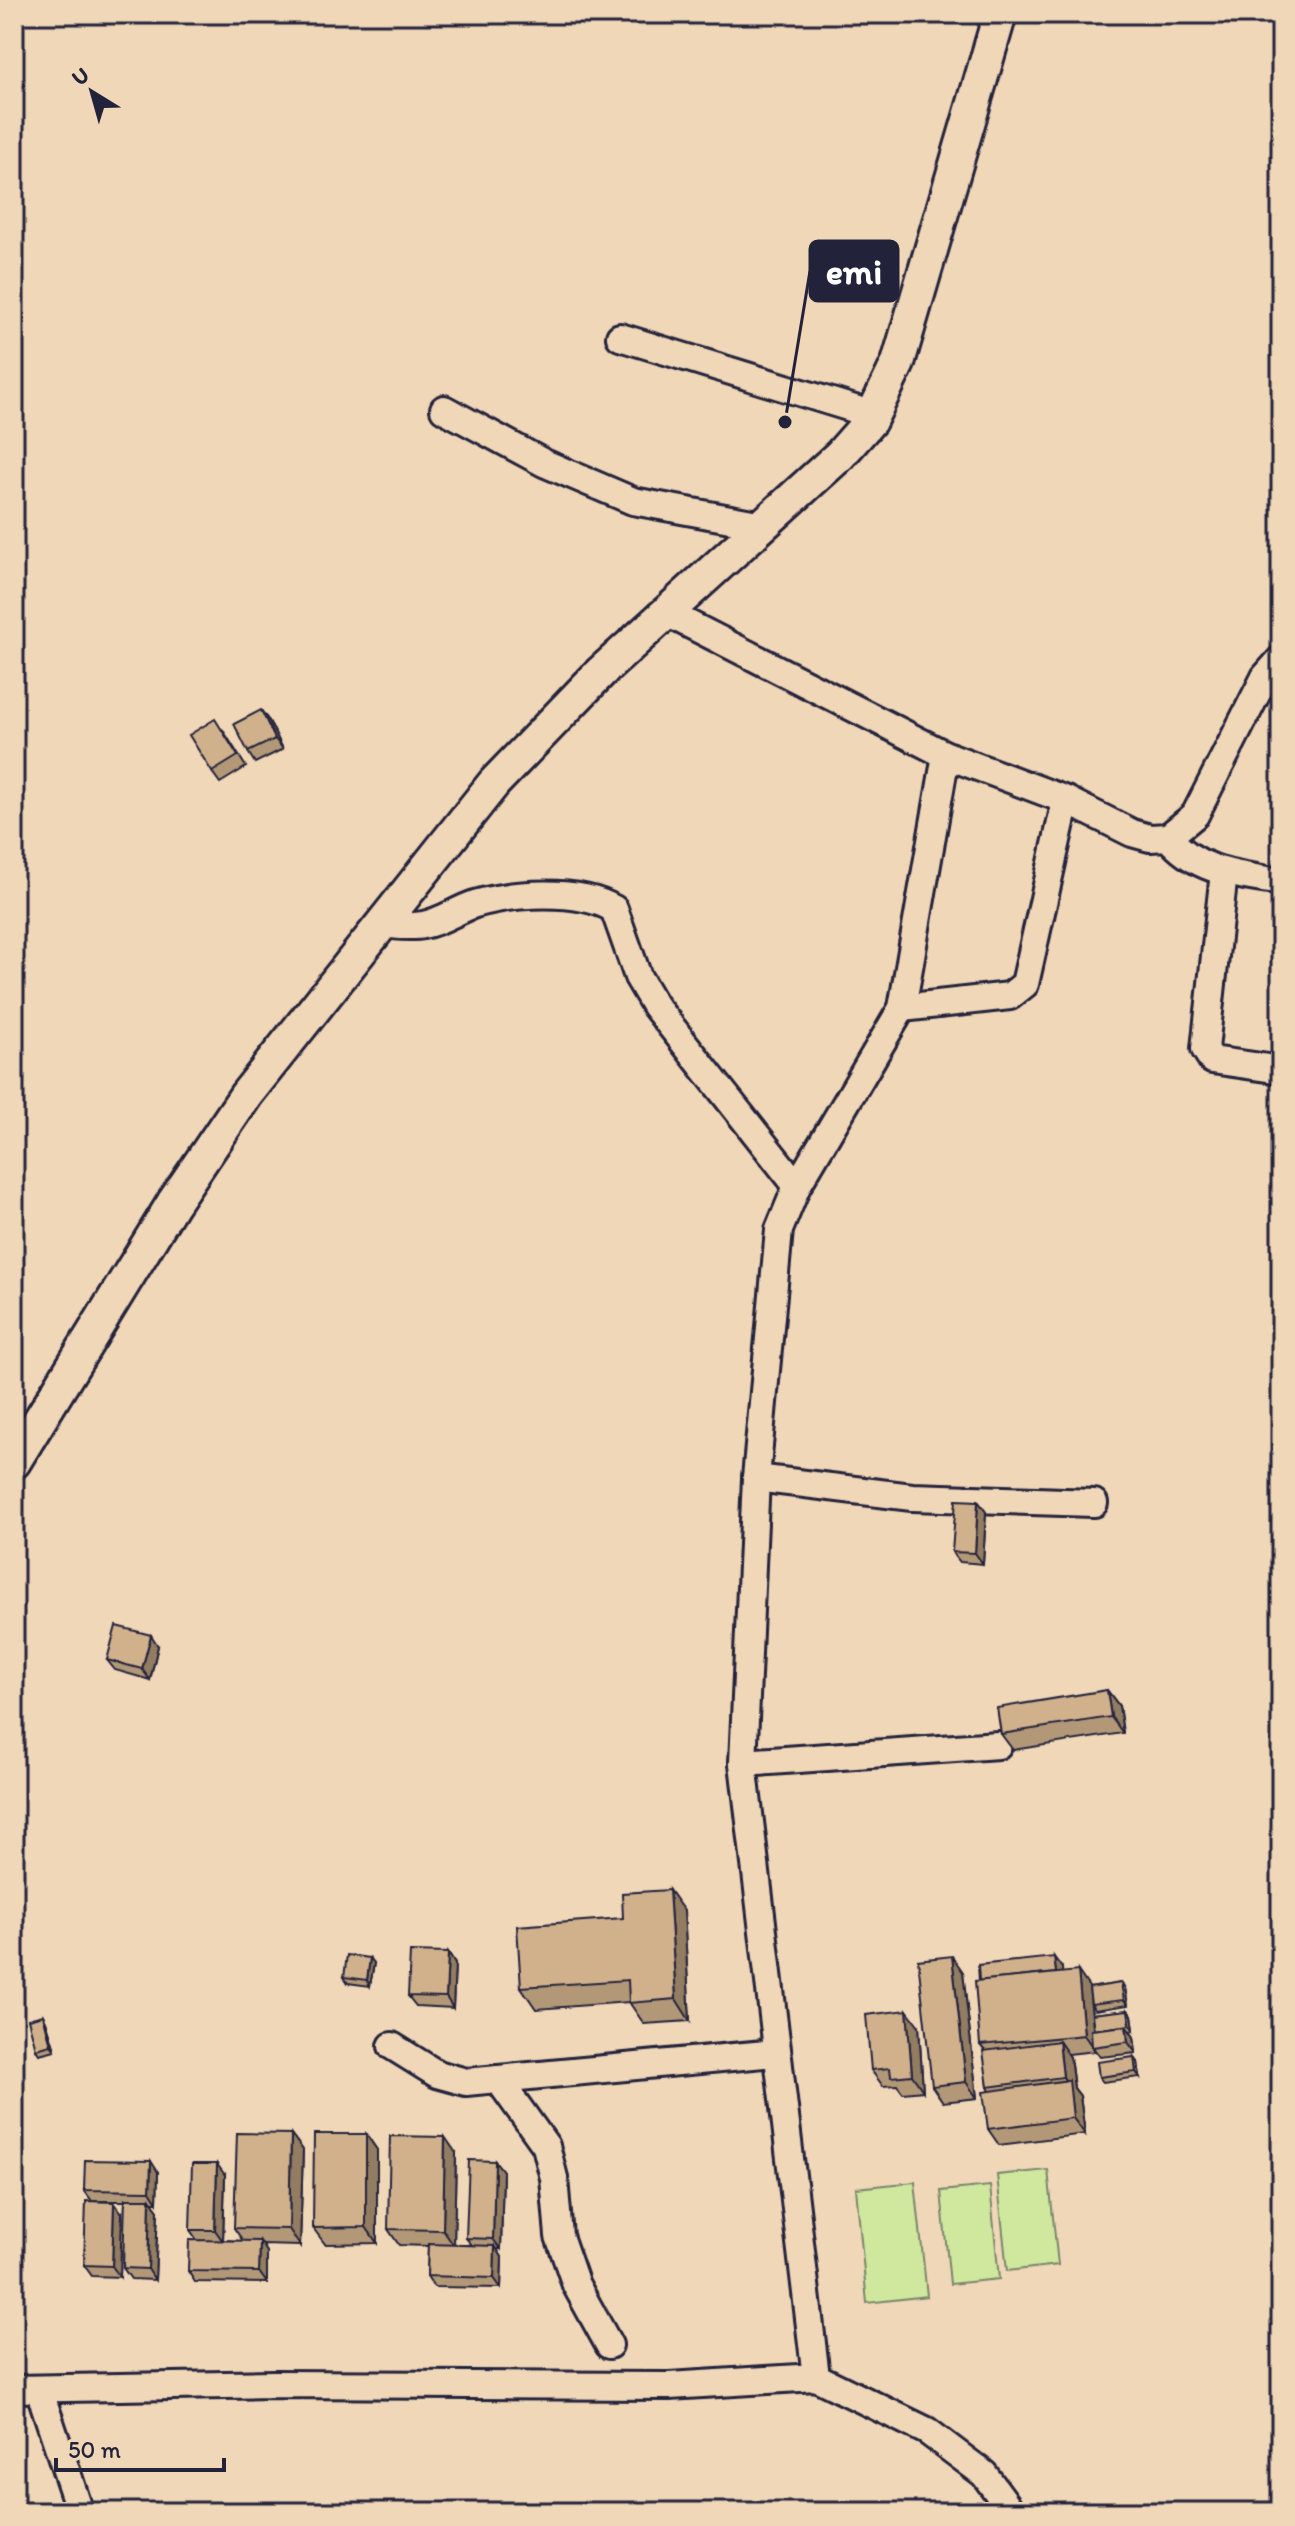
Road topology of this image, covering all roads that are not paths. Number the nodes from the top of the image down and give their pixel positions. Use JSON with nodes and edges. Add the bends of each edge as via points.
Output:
{"nodes":[{"id":1,"x":998,"y":14,"type":"edge"},
{"id":2,"x":620,"y":337,"type":"dead end"},
{"id":3,"x":444,"y":409,"type":"dead end"},
{"id":4,"x":874,"y":415,"type":"junction"},
{"id":5,"x":763,"y":525,"type":"junction"},
{"id":6,"x":667,"y":613,"type":"junction"},
{"id":7,"x":1281,"y":659,"type":"edge"},
{"id":8,"x":946,"y":755,"type":"junction"},
{"id":9,"x":1066,"y":800,"type":"junction"},
{"id":10,"x":1168,"y":837,"type":"junction"},
{"id":11,"x":1224,"y":872,"type":"junction"},
{"id":12,"x":1281,"y":882,"type":"edge"},
{"id":13,"x":380,"y":924,"type":"junction"},
{"id":14,"x":902,"y":1008,"type":"junction"},
{"id":15,"x":1281,"y":1070,"type":"edge"},
{"id":16,"x":797,"y":1186,"type":"junction"},
{"id":17,"x":14,"y":1462,"type":"edge"},
{"id":18,"x":756,"y":1478,"type":"junction"},
{"id":19,"x":1094,"y":1503,"type":"dead end"},
{"id":20,"x":998,"y":1745,"type":"edge"},
{"id":21,"x":743,"y":1763,"type":"junction"},
{"id":22,"x":392,"y":2046,"type":"dead end"},
{"id":23,"x":775,"y":2053,"type":"junction"},
{"id":24,"x":498,"y":2079,"type":"junction"},
{"id":25,"x":609,"y":2345,"type":"dead end"},
{"id":26,"x":816,"y":2377,"type":"junction"},
{"id":27,"x":26,"y":2389,"type":"edge"},
{"id":28,"x":80,"y":2512,"type":"edge"},
{"id":29,"x":1012,"y":2512,"type":"edge"}],
"edges":[{"from":1,"to":4,"type":"street","via":[[898,363]]},
{"from":2,"to":4,"type":"street"},
{"from":3,"to":5,"type":"street","via":[[544,463],[633,501]]},
{"from":4,"to":5,"type":"street","via":[[840,455]]},
{"from":5,"to":6,"type":"street"},
{"from":6,"to":8,"type":"street"},
{"from":6,"to":13,"type":"street","via":[[601,672],[494,783]]},
{"from":7,"to":10,"type":"street","via":[[1265,677],[1195,815]]},
{"from":8,"to":9,"type":"street"},
{"from":8,"to":14,"type":"street"},
{"from":9,"to":10,"type":"street","via":[[1132,833]]},
{"from":9,"to":14,"type":"street","via":[[1025,984],[1010,996]]},
{"from":10,"to":11,"type":"street","via":[[1194,861]]},
{"from":11,"to":12,"type":"street"},
{"from":11,"to":15,"type":"street","via":[[1205,1049],[1212,1060]]},
{"from":13,"to":16,"type":"street","via":[[425,925],[515,894],[556,896],[614,909],[638,977],[655,1006]]},
{"from":13,"to":17,"type":"street","via":[[238,1107]]},
{"from":14,"to":16,"type":"street"},
{"from":16,"to":18,"type":"street","via":[[779,1230]]},
{"from":18,"to":19,"type":"street","via":[[912,1497]]},
{"from":18,"to":21,"type":"street"},
{"from":20,"to":21,"type":"street"},
{"from":21,"to":23,"type":"street"},
{"from":22,"to":24,"type":"street","via":[[437,2074],[466,2082]]},
{"from":23,"to":24,"type":"street"},
{"from":23,"to":26,"type":"street"},
{"from":24,"to":25,"type":"street","via":[[546,2146],[559,2236],[576,2285]]},
{"from":26,"to":27,"type":"street","via":[[669,2386]]},
{"from":26,"to":29,"type":"street","via":[[927,2431],[984,2474]]},
{"from":27,"to":28,"type":"street"}]}
